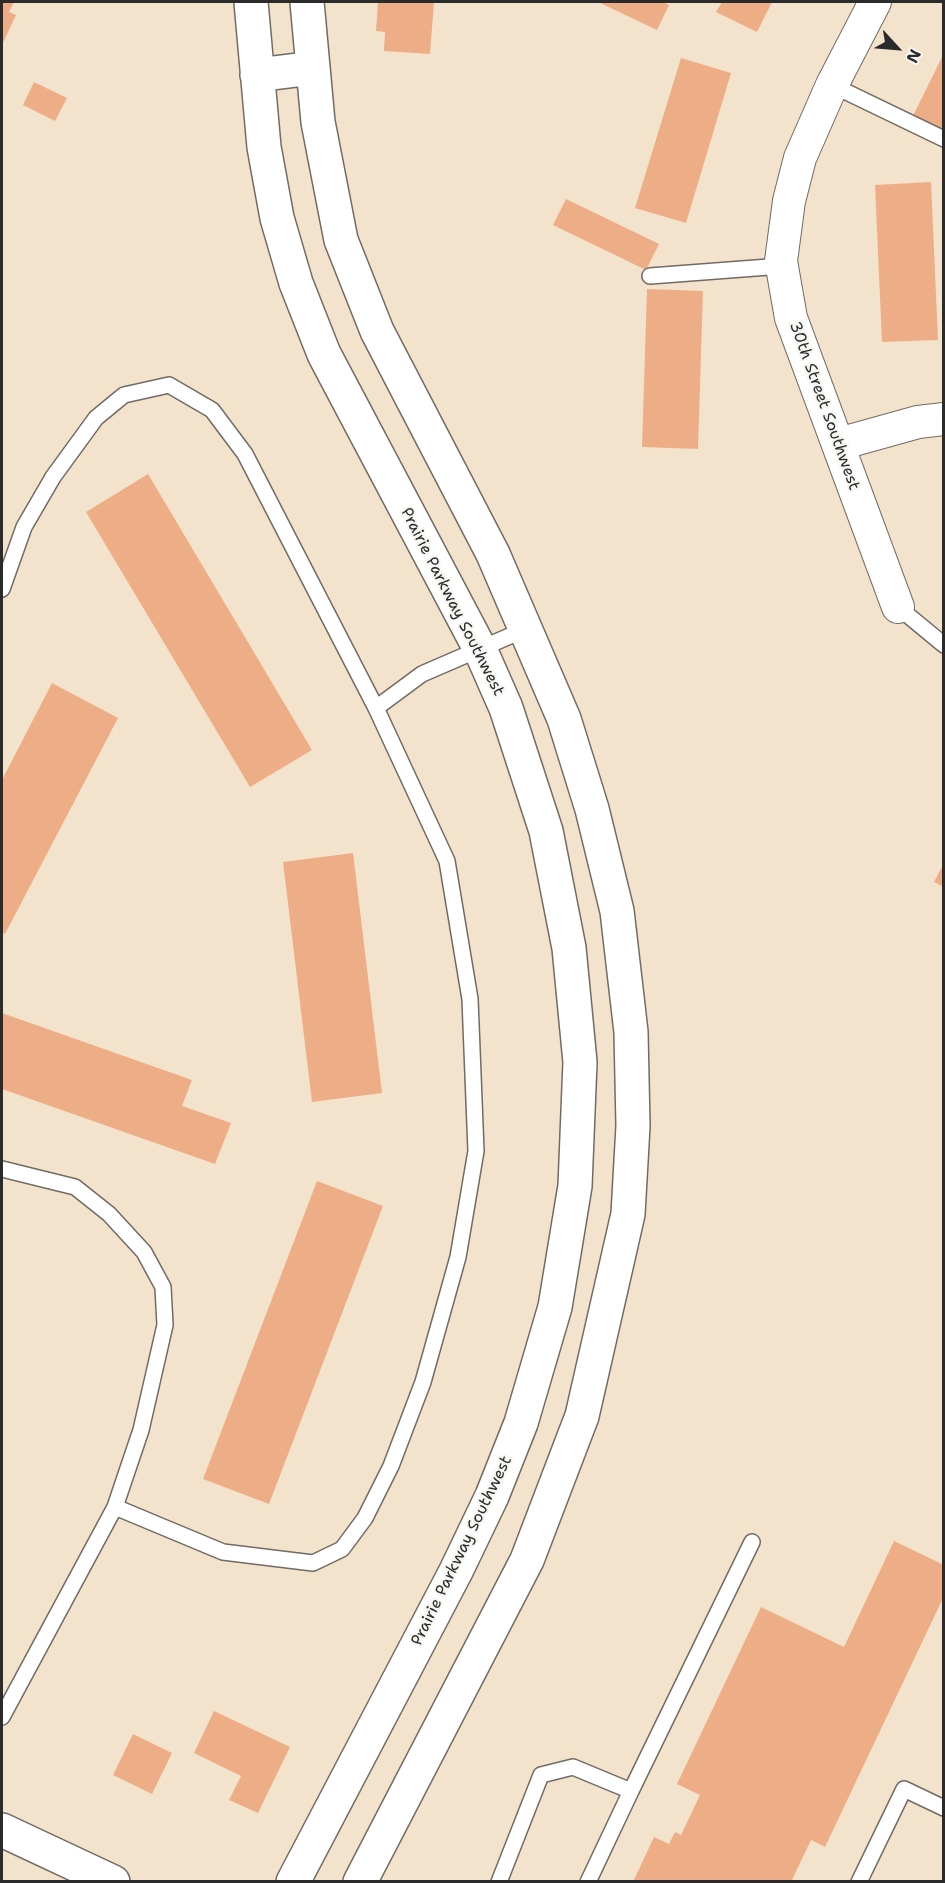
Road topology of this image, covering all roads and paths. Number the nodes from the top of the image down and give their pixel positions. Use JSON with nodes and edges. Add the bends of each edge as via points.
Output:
{"nodes":[{"id":1,"x":251,"y":2,"type":"edge"},
{"id":2,"x":307,"y":2,"type":"edge"},
{"id":3,"x":875,"y":2,"type":"edge"},
{"id":4,"x":313,"y":68,"type":"junction"},
{"id":5,"x":257,"y":75,"type":"junction"},
{"id":6,"x":832,"y":85,"type":"junction"},
{"id":7,"x":944,"y":138,"type":"edge"},
{"id":8,"x":782,"y":267,"type":"junction"},
{"id":9,"x":650,"y":276,"type":"dead end"},
{"id":10,"x":944,"y":419,"type":"edge"},
{"id":11,"x":838,"y":444,"type":"junction"},
{"id":12,"x":2,"y":589,"type":"edge"},
{"id":13,"x":898,"y":607,"type":"joint"},
{"id":14,"x":526,"y":629,"type":"junction"},
{"id":15,"x":944,"y":645,"type":"edge"},
{"id":16,"x":480,"y":649,"type":"junction"},
{"id":17,"x":376,"y":708,"type":"junction"},
{"id":18,"x":2,"y":1169,"type":"edge"},
{"id":19,"x":115,"y":1507,"type":"junction"},
{"id":20,"x":752,"y":1542,"type":"dead end"},
{"id":21,"x":2,"y":1717,"type":"edge"},
{"id":22,"x":631,"y":1791,"type":"junction"},
{"id":23,"x":944,"y":1808,"type":"edge"},
{"id":24,"x":2,"y":1830,"type":"edge"},
{"id":25,"x":113,"y":1881,"type":"edge"},
{"id":26,"x":293,"y":1881,"type":"edge"},
{"id":27,"x":360,"y":1881,"type":"edge"},
{"id":28,"x":499,"y":1881,"type":"edge"},
{"id":29,"x":588,"y":1881,"type":"edge"},
{"id":30,"x":859,"y":1881,"type":"edge"}],
"edges":[{"from":1,"to":5,"type":"street","name":"Prairie Parkway Southwest"},
{"from":2,"to":4,"type":"street"},
{"from":3,"to":6,"type":"street","name":"30th Street Southwest"},
{"from":4,"to":5,"type":"street"},
{"from":4,"to":14,"type":"street","via":[[318,122],[341,240],[377,330],[493,554]]},
{"from":5,"to":16,"type":"street","name":"Prairie Parkway Southwest","via":[[264,147],[277,218],[300,293],[324,354]]},
{"from":6,"to":7,"type":"lane"},
{"from":6,"to":8,"type":"street","name":"30th Street Southwest","via":[[800,158],[789,201]]},
{"from":8,"to":9,"type":"lane"},
{"from":8,"to":11,"type":"street","name":"30th Street Southwest","via":[[791,318]]},
{"from":10,"to":11,"type":"street","via":[[918,422]]},
{"from":11,"to":13,"type":"street","name":"30th Street Southwest"},
{"from":12,"to":17,"type":"lane","via":[[24,527],[53,477],[96,418],[124,395],[169,385],[212,410],[245,454]]},
{"from":13,"to":15,"type":"lane"},
{"from":14,"to":16,"type":"lane"},
{"from":14,"to":27,"type":"street","via":[[564,719],[592,809],[617,911],[631,1032],[633,1126],[628,1214],[582,1416],[527,1560]]},
{"from":16,"to":17,"type":"lane","via":[[422,674]]},
{"from":16,"to":26,"type":"street","name":"Prairie Parkway Southwest","via":[[506,708],[546,831],[569,948],[580,1062],[575,1186],[555,1307],[521,1423],[492,1496]]},
{"from":17,"to":19,"type":"lane","via":[[447,861],[470,999],[476,1151],[458,1257],[423,1382],[391,1466],[365,1518],[342,1549],[313,1563],[223,1552]]},
{"from":18,"to":19,"type":"lane","via":[[75,1187],[110,1214],[144,1252],[164,1287],[165,1325],[141,1430]]},
{"from":19,"to":21,"type":"lane"},
{"from":20,"to":22,"type":"lane"},
{"from":22,"to":28,"type":"lane","via":[[573,1767],[541,1775]]},
{"from":22,"to":29,"type":"lane"},
{"from":23,"to":30,"type":"lane","via":[[904,1789]]},
{"from":24,"to":25,"type":"street"}]}
